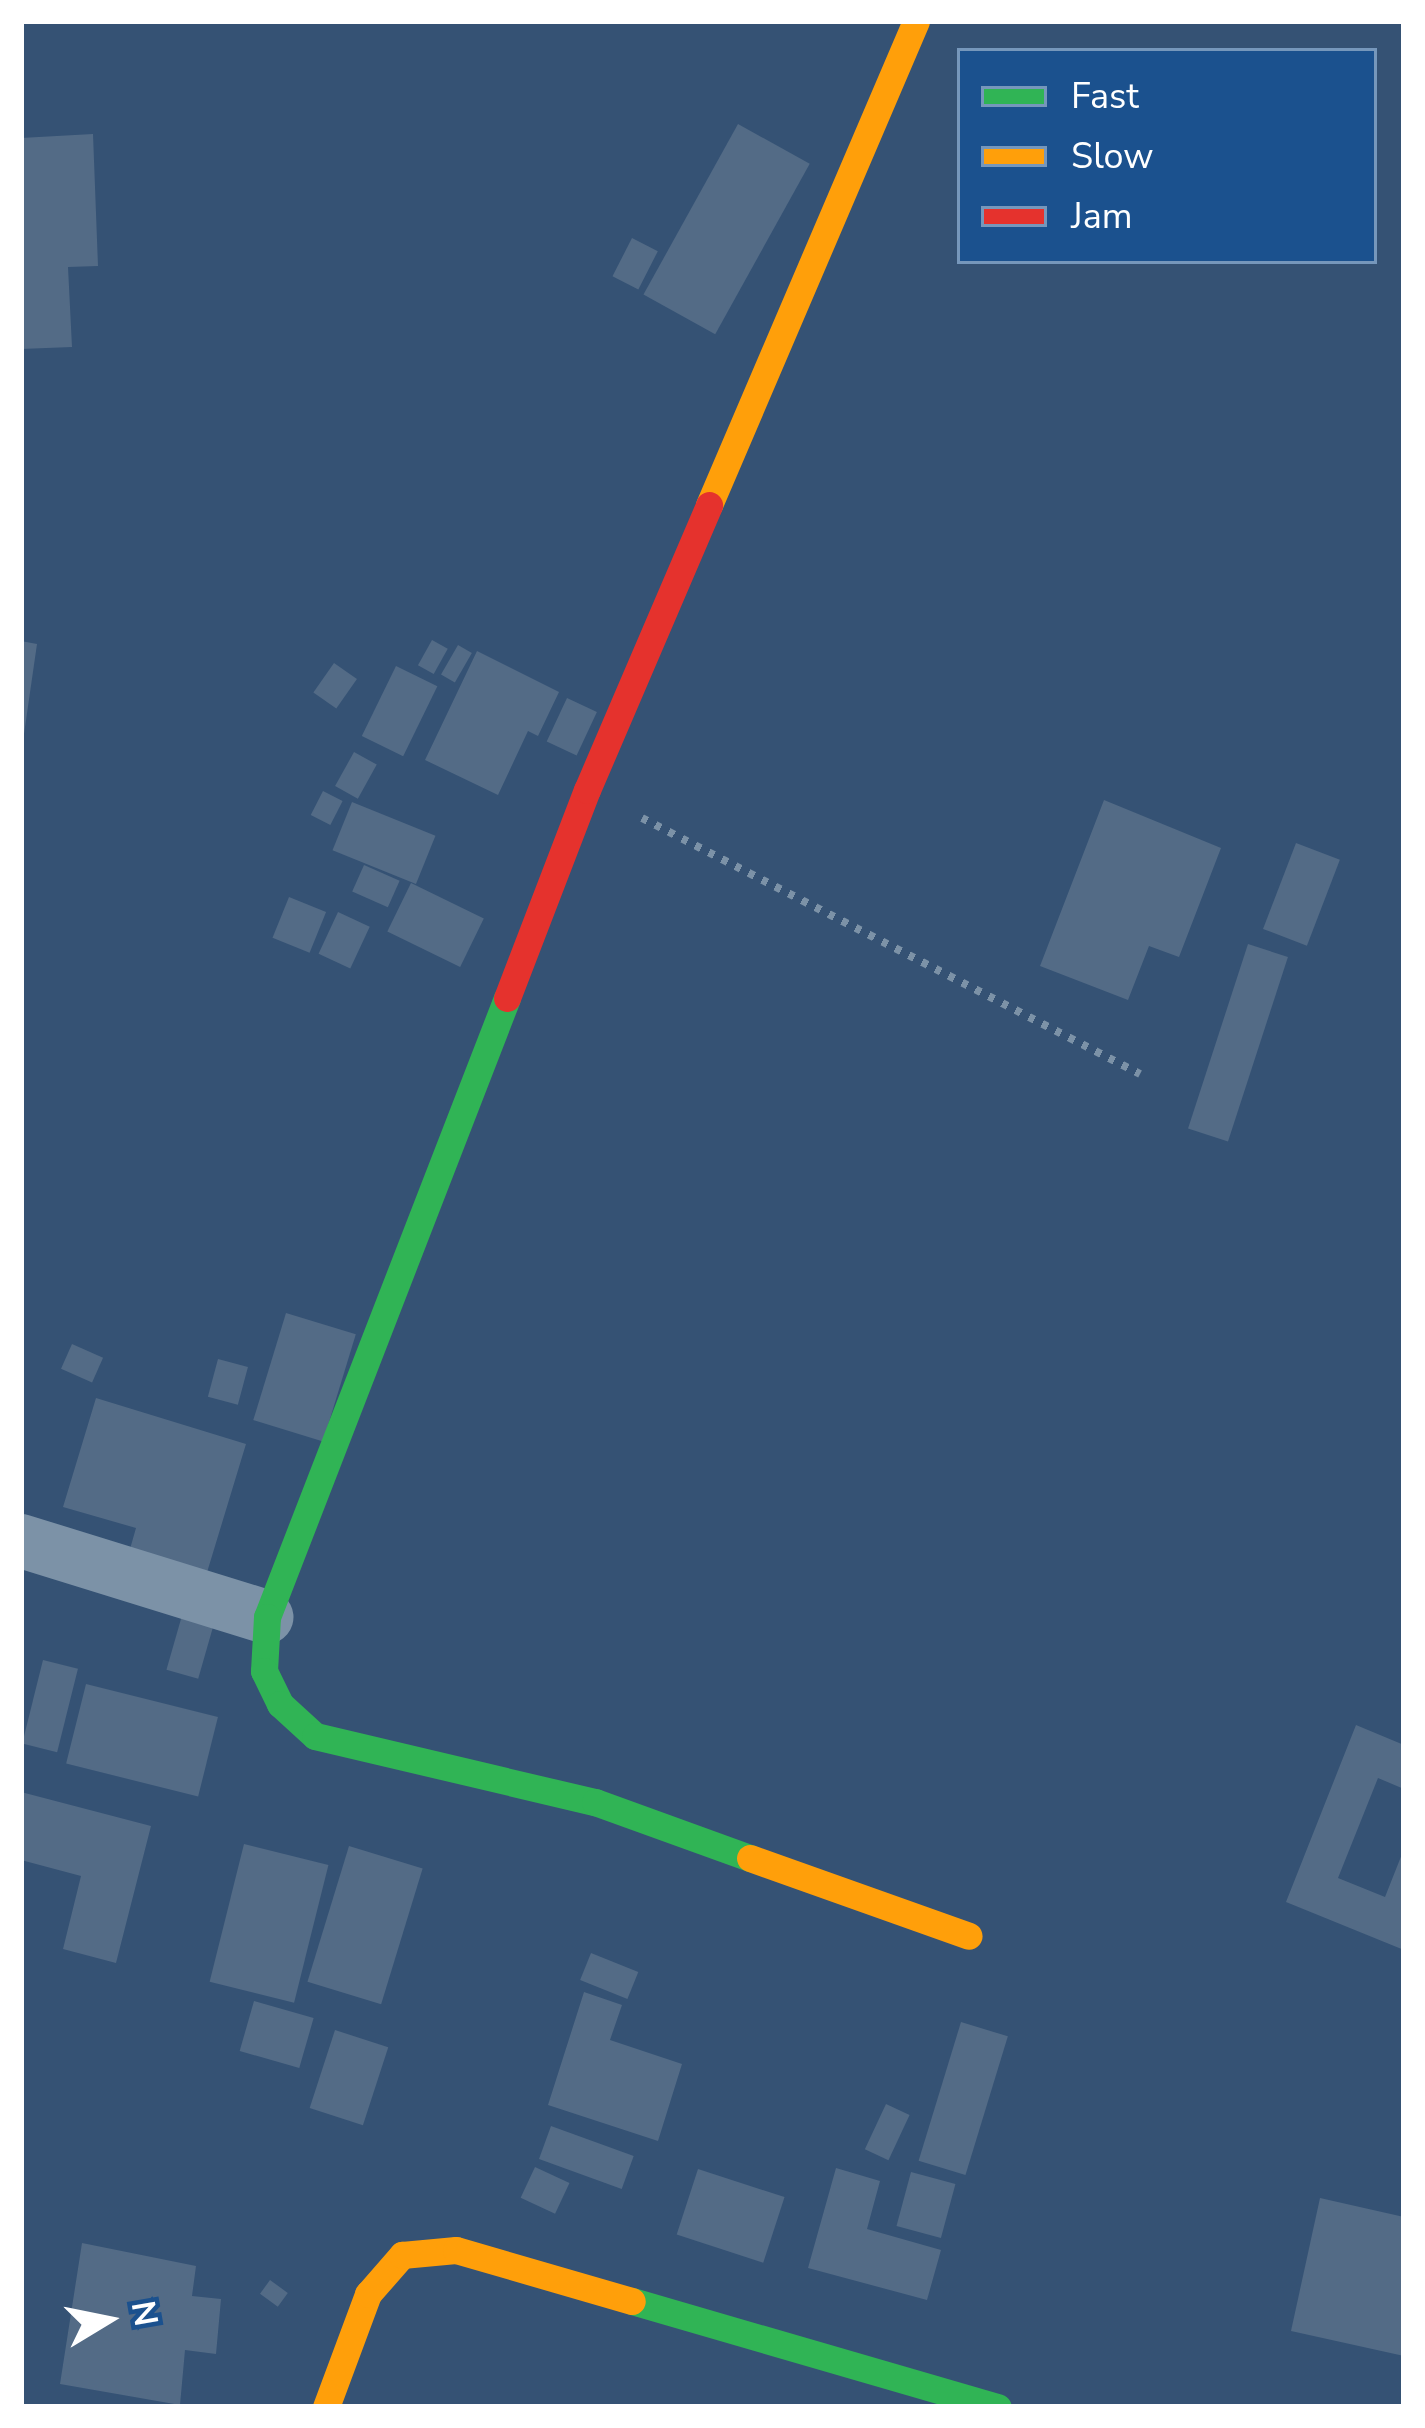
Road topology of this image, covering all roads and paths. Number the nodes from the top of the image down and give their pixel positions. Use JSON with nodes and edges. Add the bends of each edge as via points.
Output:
{"nodes":[{"id":1,"x":916,"y":21,"type":"edge"},
{"id":2,"x":587,"y":790,"type":"junction"},
{"id":3,"x":1140,"y":1074,"type":"dead end"},
{"id":4,"x":21,"y":1541,"type":"edge"},
{"id":5,"x":267,"y":1617,"type":"junction"},
{"id":6,"x":969,"y":1936,"type":"dead end"},
{"id":7,"x":326,"y":2407,"type":"edge"},
{"id":8,"x":998,"y":2407,"type":"edge"}],
"edges":[{"from":1,"to":2,"type":"street"},
{"from":2,"to":3,"type":"path"},
{"from":2,"to":5,"type":"street"},
{"from":4,"to":5,"type":"street"},
{"from":5,"to":6,"type":"street","via":[[264,1671],[280,1704],[316,1736],[595,1802]]},
{"from":7,"to":8,"type":"street","via":[[368,2294],[402,2255],[456,2250]]}]}
